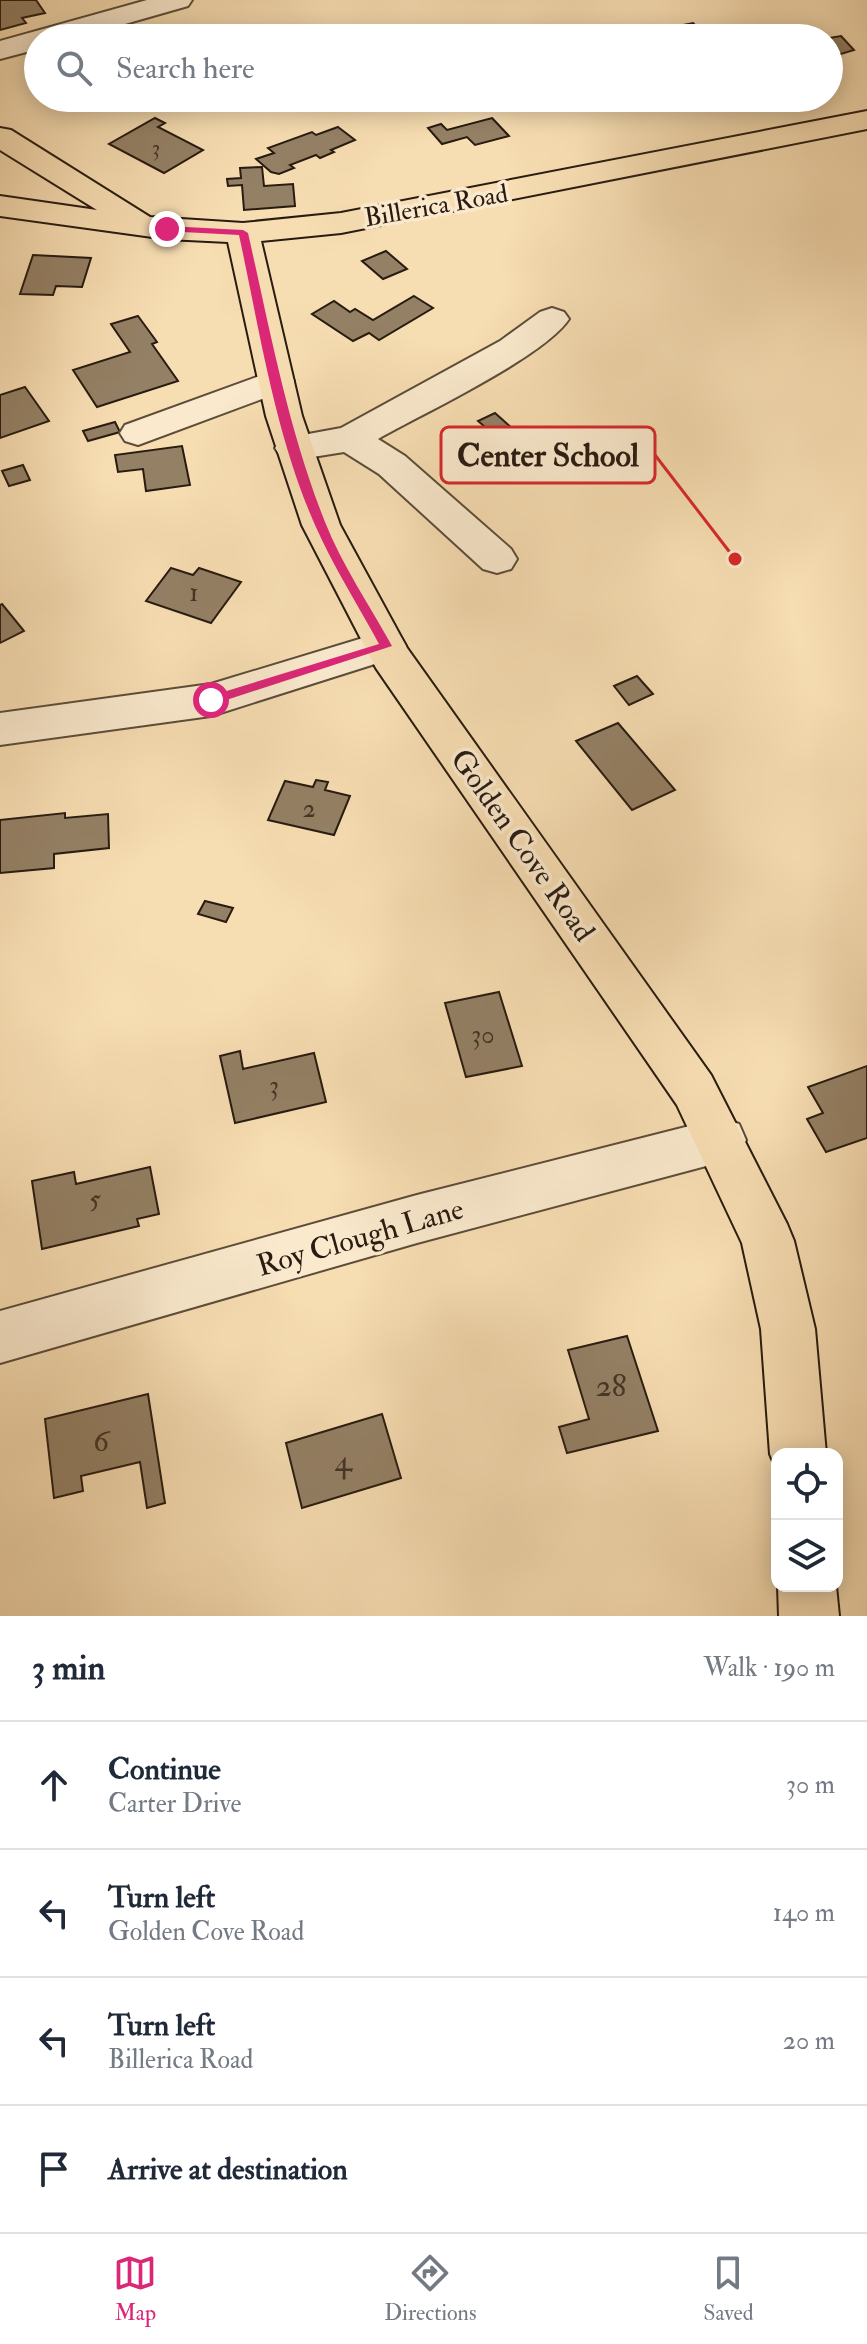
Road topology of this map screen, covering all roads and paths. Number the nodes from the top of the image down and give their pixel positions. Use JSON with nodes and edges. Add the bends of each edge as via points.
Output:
{"nodes":[{"id":1,"x":178,"y":0,"type":"edge"},
{"id":2,"x":93,"y":24,"type":"edge"},
{"id":3,"x":24,"y":44,"type":"edge"},
{"id":4,"x":0,"y":50,"type":"edge"},
{"id":5,"x":867,"y":120,"type":"edge"},
{"id":6,"x":0,"y":137,"type":"edge"},
{"id":7,"x":0,"y":206,"type":"edge"},
{"id":8,"x":146,"y":226,"type":"junction"},
{"id":9,"x":243,"y":233,"type":"junction"},
{"id":10,"x":552,"y":319,"type":"dead end"},
{"id":11,"x":276,"y":381,"type":"junction"},
{"id":12,"x":138,"y":433,"type":"dead end"},
{"id":13,"x":350,"y":439,"type":"junction"},
{"id":14,"x":294,"y":448,"type":"junction"},
{"id":15,"x":497,"y":559,"type":"dead end"},
{"id":16,"x":386,"y":646,"type":"junction"},
{"id":17,"x":0,"y":729,"type":"edge"},
{"id":18,"x":721,"y":1140,"type":"junction"},
{"id":19,"x":0,"y":1337,"type":"edge"},
{"id":20,"x":798,"y":1448,"type":"edge"},
{"id":21,"x":807,"y":1592,"type":"edge"},
{"id":22,"x":809,"y":1616,"type":"edge"}],
"edges":[{"from":1,"to":2,"type":"street"},
{"from":3,"to":4,"type":"street"},
{"from":5,"to":9,"type":"main road","name":"Billerica Road","via":[[341,223]]},
{"from":6,"to":8,"type":"main road"},
{"from":7,"to":8,"type":"main road","name":"Billerica Road"},
{"from":8,"to":9,"type":"main road","name":"Billerica Road"},
{"from":9,"to":11,"type":"main road","name":"Golden Cove Road"},
{"from":10,"to":13,"type":"street","via":[[512,349]]},
{"from":11,"to":12,"type":"street"},
{"from":11,"to":14,"type":"main road","name":"Golden Cove Road"},
{"from":13,"to":14,"type":"street"},
{"from":13,"to":15,"type":"street","via":[[392,465]]},
{"from":14,"to":16,"type":"main road","name":"Golden Cove Road","via":[[321,525]]},
{"from":16,"to":17,"type":"street","via":[[211,700]]},
{"from":16,"to":18,"type":"main road","name":"Golden Cove Road","via":[[694,1090]]},
{"from":18,"to":19,"type":"street","name":"Roy Clough Lane"},
{"from":18,"to":20,"type":"main road","name":"Golden Cove Road","via":[[768,1241],[788,1329]]},
{"from":21,"to":22,"type":"main road"}]}
